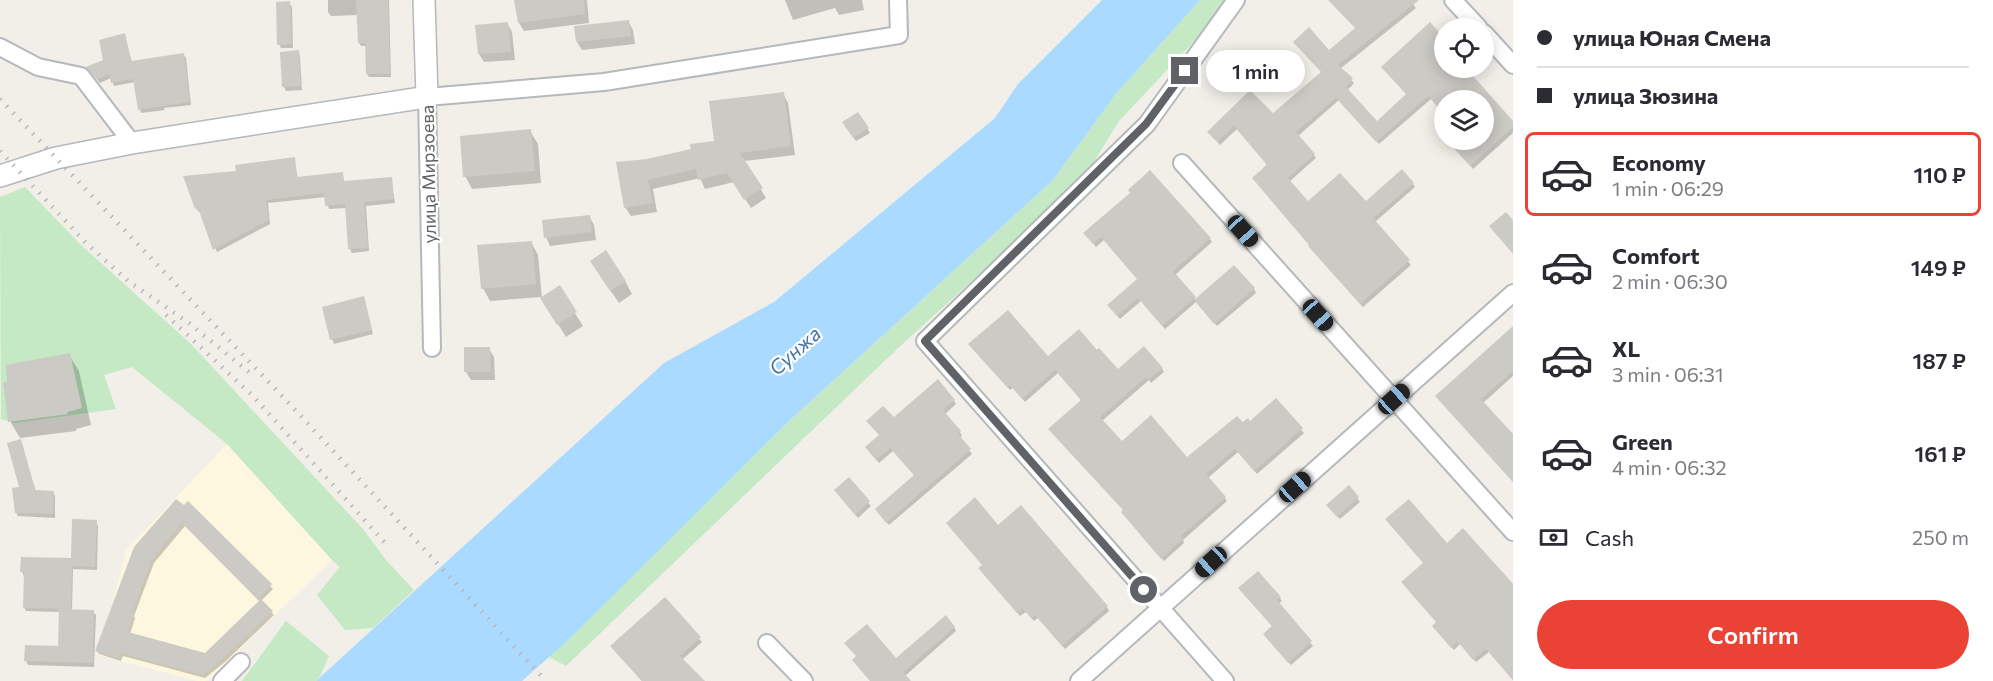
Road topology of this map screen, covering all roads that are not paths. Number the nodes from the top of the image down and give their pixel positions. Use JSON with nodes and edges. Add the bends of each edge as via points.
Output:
{"nodes":[{"id":1,"x":424,"y":0,"type":"edge"},
{"id":2,"x":898,"y":0,"type":"edge"},
{"id":3,"x":1236,"y":0,"type":"edge"},
{"id":4,"x":1453,"y":0,"type":"edge"},
{"id":5,"x":1470,"y":18,"type":"edge"},
{"id":6,"x":1494,"y":44,"type":"edge"},
{"id":7,"x":0,"y":48,"type":"edge"},
{"id":8,"x":1513,"y":65,"type":"edge"},
{"id":9,"x":428,"y":97,"type":"junction"},
{"id":10,"x":132,"y":143,"type":"junction"},
{"id":11,"x":1182,"y":163,"type":"dead end"},
{"id":12,"x":0,"y":176,"type":"edge"},
{"id":13,"x":1513,"y":293,"type":"edge"},
{"id":14,"x":432,"y":348,"type":"dead end"},
{"id":15,"x":1394,"y":399,"type":"junction"},
{"id":16,"x":1513,"y":532,"type":"edge"},
{"id":17,"x":1160,"y":608,"type":"junction"},
{"id":18,"x":767,"y":643,"type":"dead end"},
{"id":19,"x":241,"y":662,"type":"dead end"},
{"id":20,"x":222,"y":681,"type":"edge"},
{"id":21,"x":804,"y":681,"type":"edge"},
{"id":22,"x":1079,"y":681,"type":"edge"},
{"id":23,"x":1225,"y":681,"type":"edge"}],
"edges":[{"from":1,"to":9,"type":"street","name":"улица Мирзоева"},
{"from":2,"to":9,"type":"street","via":[[899,35],[604,82]]},
{"from":3,"to":17,"type":"street","via":[[1146,124],[925,341]]},
{"from":4,"to":5,"type":"street"},
{"from":6,"to":8,"type":"street"},
{"from":7,"to":10,"type":"street","via":[[38,67],[81,76]]},
{"from":9,"to":10,"type":"street"},
{"from":9,"to":14,"type":"street","name":"улица Мирзоева"},
{"from":10,"to":12,"type":"street","via":[[56,158]]},
{"from":11,"to":15,"type":"street"},
{"from":13,"to":15,"type":"street"},
{"from":15,"to":16,"type":"street"},
{"from":15,"to":17,"type":"street"},
{"from":17,"to":22,"type":"street"},
{"from":17,"to":23,"type":"street"},
{"from":18,"to":21,"type":"street"},
{"from":19,"to":20,"type":"street"}]}
